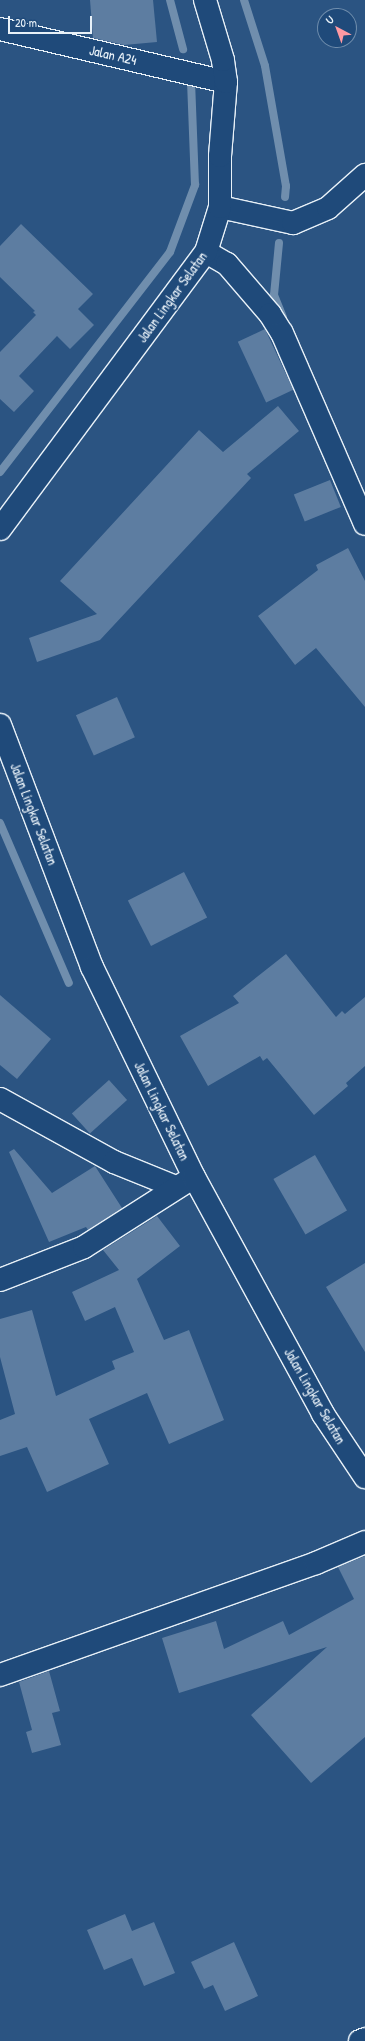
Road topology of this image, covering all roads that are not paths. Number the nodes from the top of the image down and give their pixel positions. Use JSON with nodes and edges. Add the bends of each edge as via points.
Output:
{"nodes":[{"id":1,"x":205,"y":0,"type":"edge"},
{"id":2,"x":0,"y":29,"type":"edge"},
{"id":3,"x":226,"y":82,"type":"junction"},
{"id":4,"x":365,"y":175,"type":"edge"},
{"id":5,"x":220,"y":206,"type":"junction"},
{"id":6,"x":206,"y":252,"type":"junction"},
{"id":7,"x":365,"y":524,"type":"edge"},
{"id":8,"x":0,"y":529,"type":"edge"},
{"id":9,"x":0,"y":725,"type":"edge"},
{"id":10,"x":0,"y":1099,"type":"edge"},
{"id":11,"x":185,"y":1182,"type":"junction"},
{"id":12,"x":0,"y":1280,"type":"edge"},
{"id":13,"x":365,"y":1477,"type":"edge"},
{"id":14,"x":365,"y":1542,"type":"edge"},
{"id":15,"x":0,"y":1675,"type":"edge"},
{"id":16,"x":365,"y":2040,"type":"edge"},
{"id":17,"x":360,"y":2041,"type":"edge"}],
"edges":[{"from":1,"to":3,"type":"main road","name":"Jalan Lingkar Selatan","via":[[223,60]]},
{"from":2,"to":3,"type":"main road","name":"Jalan A24"},
{"from":3,"to":5,"type":"main road","name":"Jalan Lingkar Selatan","via":[[220,156]]},
{"from":4,"to":5,"type":"main road","via":[[328,208],[293,222]]},
{"from":5,"to":6,"type":"main road","name":"Jalan Lingkar Selatan"},
{"from":6,"to":7,"type":"main road","via":[[227,264],[270,314],[282,334]]},
{"from":6,"to":8,"type":"main road","name":"Jalan Lingkar Selatan"},
{"from":9,"to":11,"type":"main road","name":"Jalan Lingkar Selatan","via":[[92,967]]},
{"from":10,"to":11,"type":"main road","via":[[114,1162]]},
{"from":11,"to":12,"type":"main road","via":[[84,1247]]},
{"from":11,"to":13,"type":"main road","name":"Jalan Lingkar Selatan","via":[[323,1414]]},
{"from":14,"to":15,"type":"main road","via":[[316,1563]]},
{"from":16,"to":17,"type":"main road"}]}
